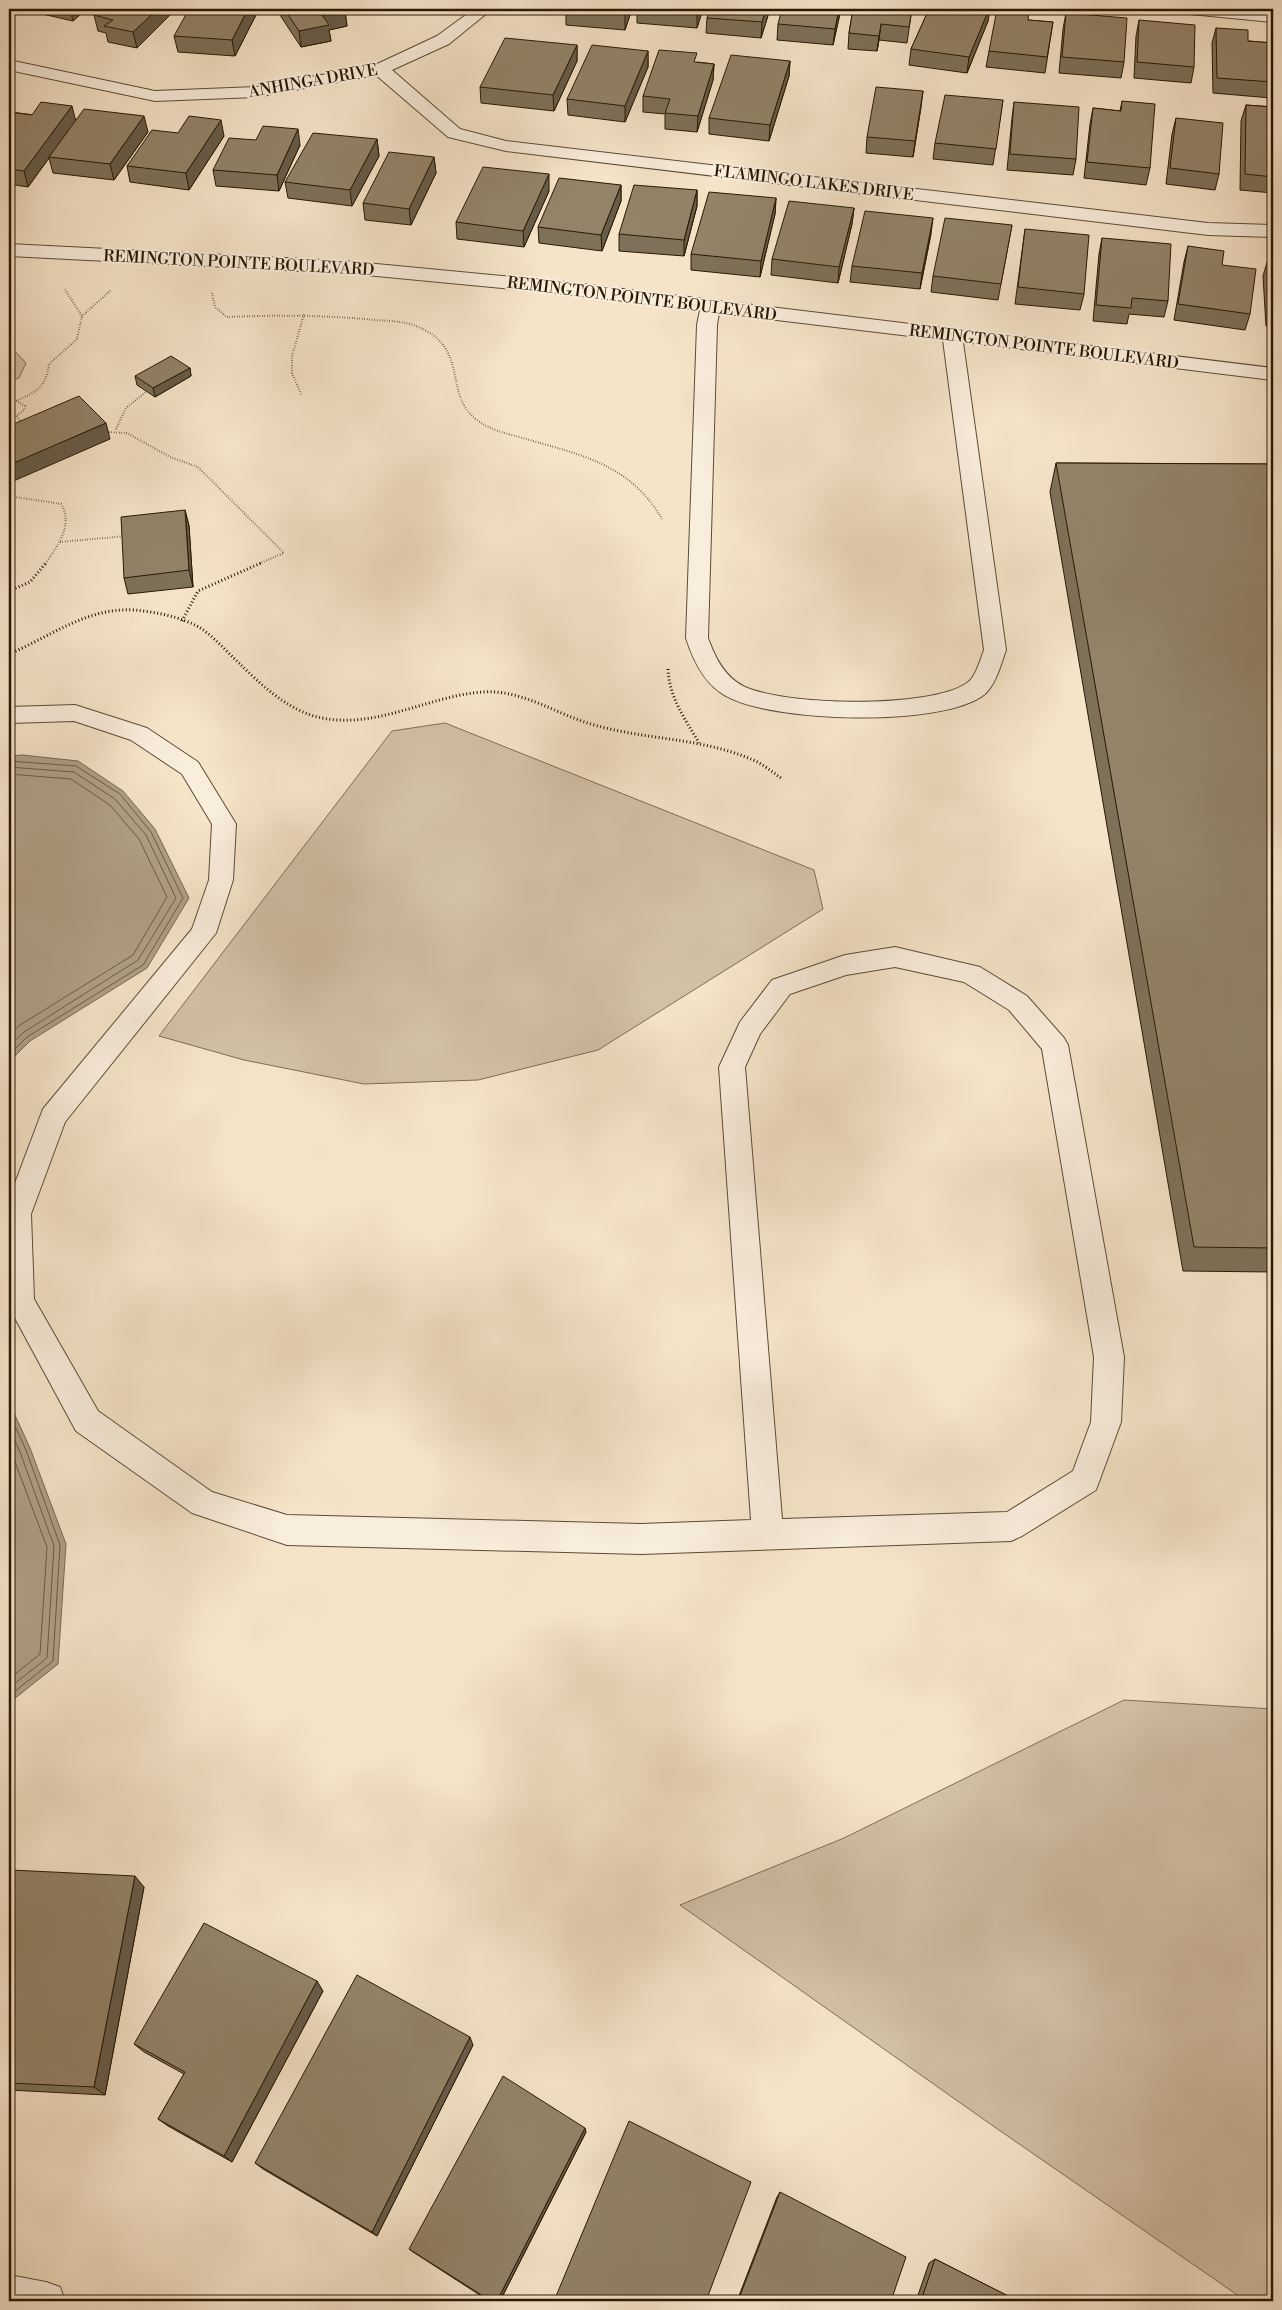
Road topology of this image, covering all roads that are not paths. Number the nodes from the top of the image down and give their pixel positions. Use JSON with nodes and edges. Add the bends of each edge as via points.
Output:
{"nodes":[{"id":1,"x":484,"y":9,"type":"edge"},
{"id":2,"x":1190,"y":9,"type":"edge"},
{"id":3,"x":1273,"y":17,"type":"edge"},
{"id":4,"x":9,"y":65,"type":"edge"},
{"id":5,"x":380,"y":69,"type":"junction"},
{"id":6,"x":1273,"y":231,"type":"edge"},
{"id":7,"x":9,"y":250,"type":"edge"},
{"id":8,"x":711,"y":306,"type":"junction"},
{"id":9,"x":952,"y":334,"type":"junction"},
{"id":10,"x":1273,"y":374,"type":"edge"},
{"id":11,"x":9,"y":715,"type":"edge"},
{"id":12,"x":768,"y":1534,"type":"junction"},
{"id":13,"x":9,"y":2294,"type":"edge"},
{"id":14,"x":46,"y":2301,"type":"edge"}],
"edges":[{"from":1,"to":5,"type":"street","name":"ANHINGA DRIVE","via":[[443,40]]},
{"from":2,"to":3,"type":"street"},
{"from":4,"to":5,"type":"street","name":"ANHINGA DRIVE","via":[[155,96],[256,92]]},
{"from":5,"to":6,"type":"street","name":"FLAMINGO LAKES DRIVE","via":[[454,133],[506,146],[1208,229]]},
{"from":7,"to":8,"type":"street","name":"REMINGTON POINTE BOULEVARD","via":[[345,267]]},
{"from":8,"to":9,"type":"street","name":"REMINGTON POINTE BOULEVARD"},
{"from":8,"to":9,"type":"street","via":[[707,325],[697,638],[703,656],[718,679],[737,692],[818,708],[928,706],[961,697],[976,688],[988,671],[995,650]]},
{"from":9,"to":10,"type":"street","name":"REMINGTON POINTE BOULEVARD"},
{"from":11,"to":12,"type":"street","via":[[75,713],[139,734],[190,768],[224,824],[221,880],[203,933],[53,1117],[17,1214],[20,1300],[87,1420],[203,1503],[287,1530],[640,1539]]},
{"from":12,"to":12,"type":"street","via":[[1011,1526],[1085,1480],[1106,1422],[1109,1357],[1055,1045],[1018,1002],[971,974],[895,957],[845,965],[781,987],[749,1029],[732,1067]]},
{"from":13,"to":14,"type":"street"}]}
